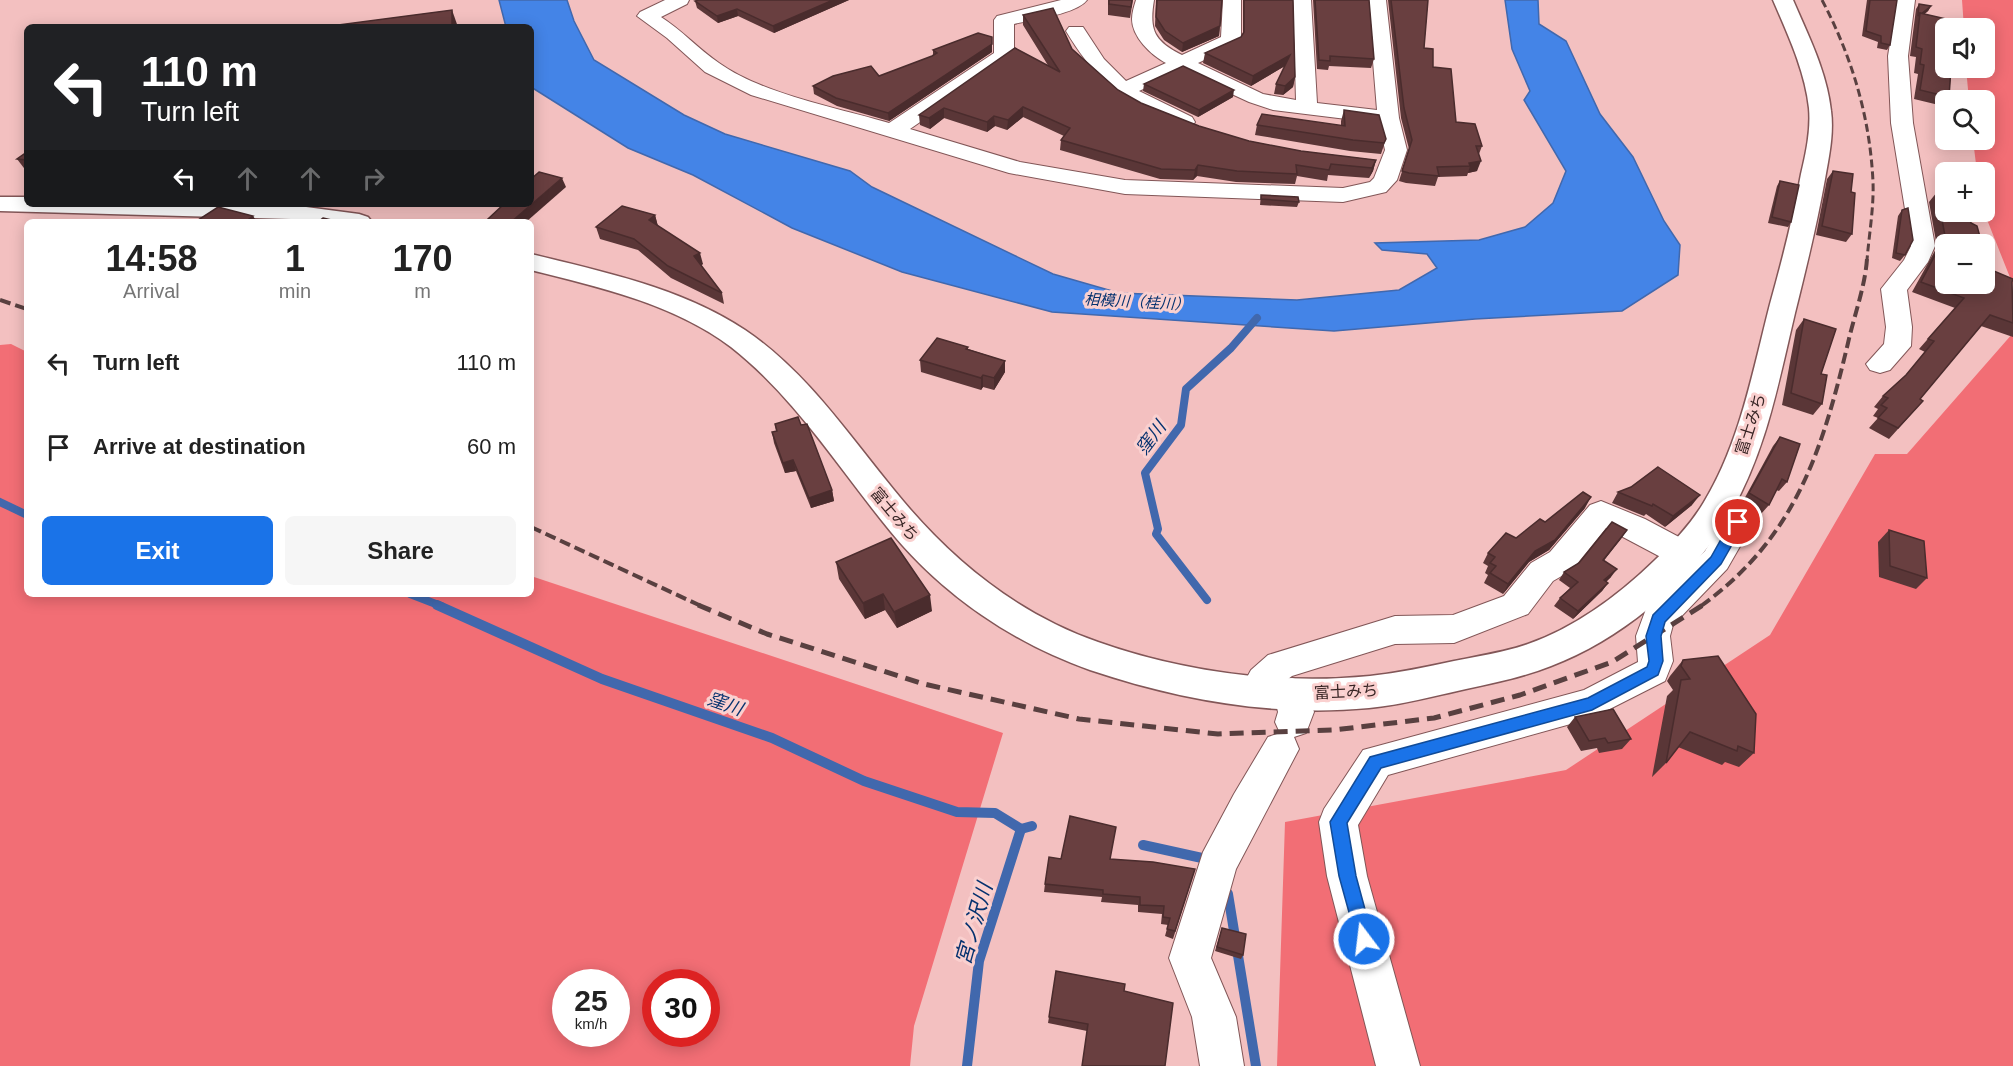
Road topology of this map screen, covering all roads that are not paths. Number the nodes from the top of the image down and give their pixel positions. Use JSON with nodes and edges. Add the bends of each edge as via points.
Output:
{"nodes":[{"id":1,"x":680,"y":0,"type":"edge"},
{"id":2,"x":1078,"y":0,"type":"edge"},
{"id":3,"x":1145,"y":0,"type":"edge"},
{"id":4,"x":1232,"y":0,"type":"edge"},
{"id":5,"x":1302,"y":0,"type":"edge"},
{"id":6,"x":1377,"y":0,"type":"edge"},
{"id":7,"x":1783,"y":0,"type":"edge"},
{"id":8,"x":1906,"y":0,"type":"edge"},
{"id":9,"x":1076,"y":31,"type":"dead end"},
{"id":10,"x":1183,"y":64,"type":"junction"},
{"id":11,"x":1124,"y":90,"type":"junction"},
{"id":12,"x":1307,"y":109,"type":"junction"},
{"id":13,"x":1388,"y":118,"type":"junction"},
{"id":14,"x":1201,"y":129,"type":"edge"},
{"id":15,"x":891,"y":132,"type":"junction"},
{"id":16,"x":1371,"y":162,"type":"edge"},
{"id":17,"x":1393,"y":164,"type":"junction"},
{"id":18,"x":0,"y":204,"type":"edge"},
{"id":19,"x":24,"y":205,"type":"edge"},
{"id":20,"x":109,"y":207,"type":"edge"},
{"id":21,"x":339,"y":219,"type":"edge"},
{"id":22,"x":534,"y":263,"type":"edge"},
{"id":23,"x":1880,"y":364,"type":"dead end"},
{"id":24,"x":1719,"y":504,"type":"junction"},
{"id":25,"x":1683,"y":554,"type":"junction"},
{"id":26,"x":1282,"y":714,"type":"junction"},
{"id":27,"x":1222,"y":1066,"type":"edge"},
{"id":28,"x":1398,"y":1066,"type":"edge"}],
"edges":[{"from":1,"to":15,"type":"street","via":[[647,16],[712,68],[758,91]]},
{"from":2,"to":15,"type":"street","via":[[1004,20],[1004,54]]},
{"from":3,"to":10,"type":"street","via":[[1141,20],[1147,38],[1164,54]]},
{"from":4,"to":10,"type":"street","via":[[1231,40]]},
{"from":5,"to":12,"type":"street"},
{"from":6,"to":13,"type":"street"},
{"from":7,"to":24,"type":"highway","name":"富士みち","via":[[1814,80],[1821,130],[1806,214],[1760,396],[1745,446]]},
{"from":8,"to":23,"type":"street","via":[[1898,56],[1902,123],[1923,246],[1894,289],[1897,346]]},
{"from":9,"to":11,"type":"street","via":[[1090,57]]},
{"from":10,"to":11,"type":"street"},
{"from":10,"to":12,"type":"street","via":[[1256,98]]},
{"from":11,"to":14,"type":"street","via":[[1153,109]]},
{"from":12,"to":13,"type":"street"},
{"from":13,"to":17,"type":"street","via":[[1396,150]]},
{"from":15,"to":17,"type":"street","via":[[1017,168],[1125,187],[1343,195],[1378,187]]},
{"from":16,"to":17,"type":"street"},
{"from":18,"to":19,"type":"highway"},
{"from":20,"to":21,"type":"highway","via":[[291,212]]},
{"from":22,"to":26,"type":"highway","name":"富士みち","via":[[668,302],[721,328],[760,355],[927,551],[972,590],[1027,625],[1090,655],[1210,686]]},
{"from":24,"to":25,"type":"highway","name":"富士みち"},
{"from":24,"to":28,"type":"street","via":[[1738,522],[1716,560],[1658,619],[1653,636],[1653,671],[1592,703],[1376,762],[1338,822],[1347,876]]},
{"from":25,"to":26,"type":"highway","name":"富士みち","via":[[1607,620],[1546,653]]},
{"from":25,"to":26,"type":"street","via":[[1601,513],[1561,561],[1542,572],[1516,604],[1454,629],[1395,630],[1280,666],[1263,681]]},
{"from":26,"to":27,"type":"street","via":[[1247,806],[1217,865],[1190,958],[1214,1017]]}]}
